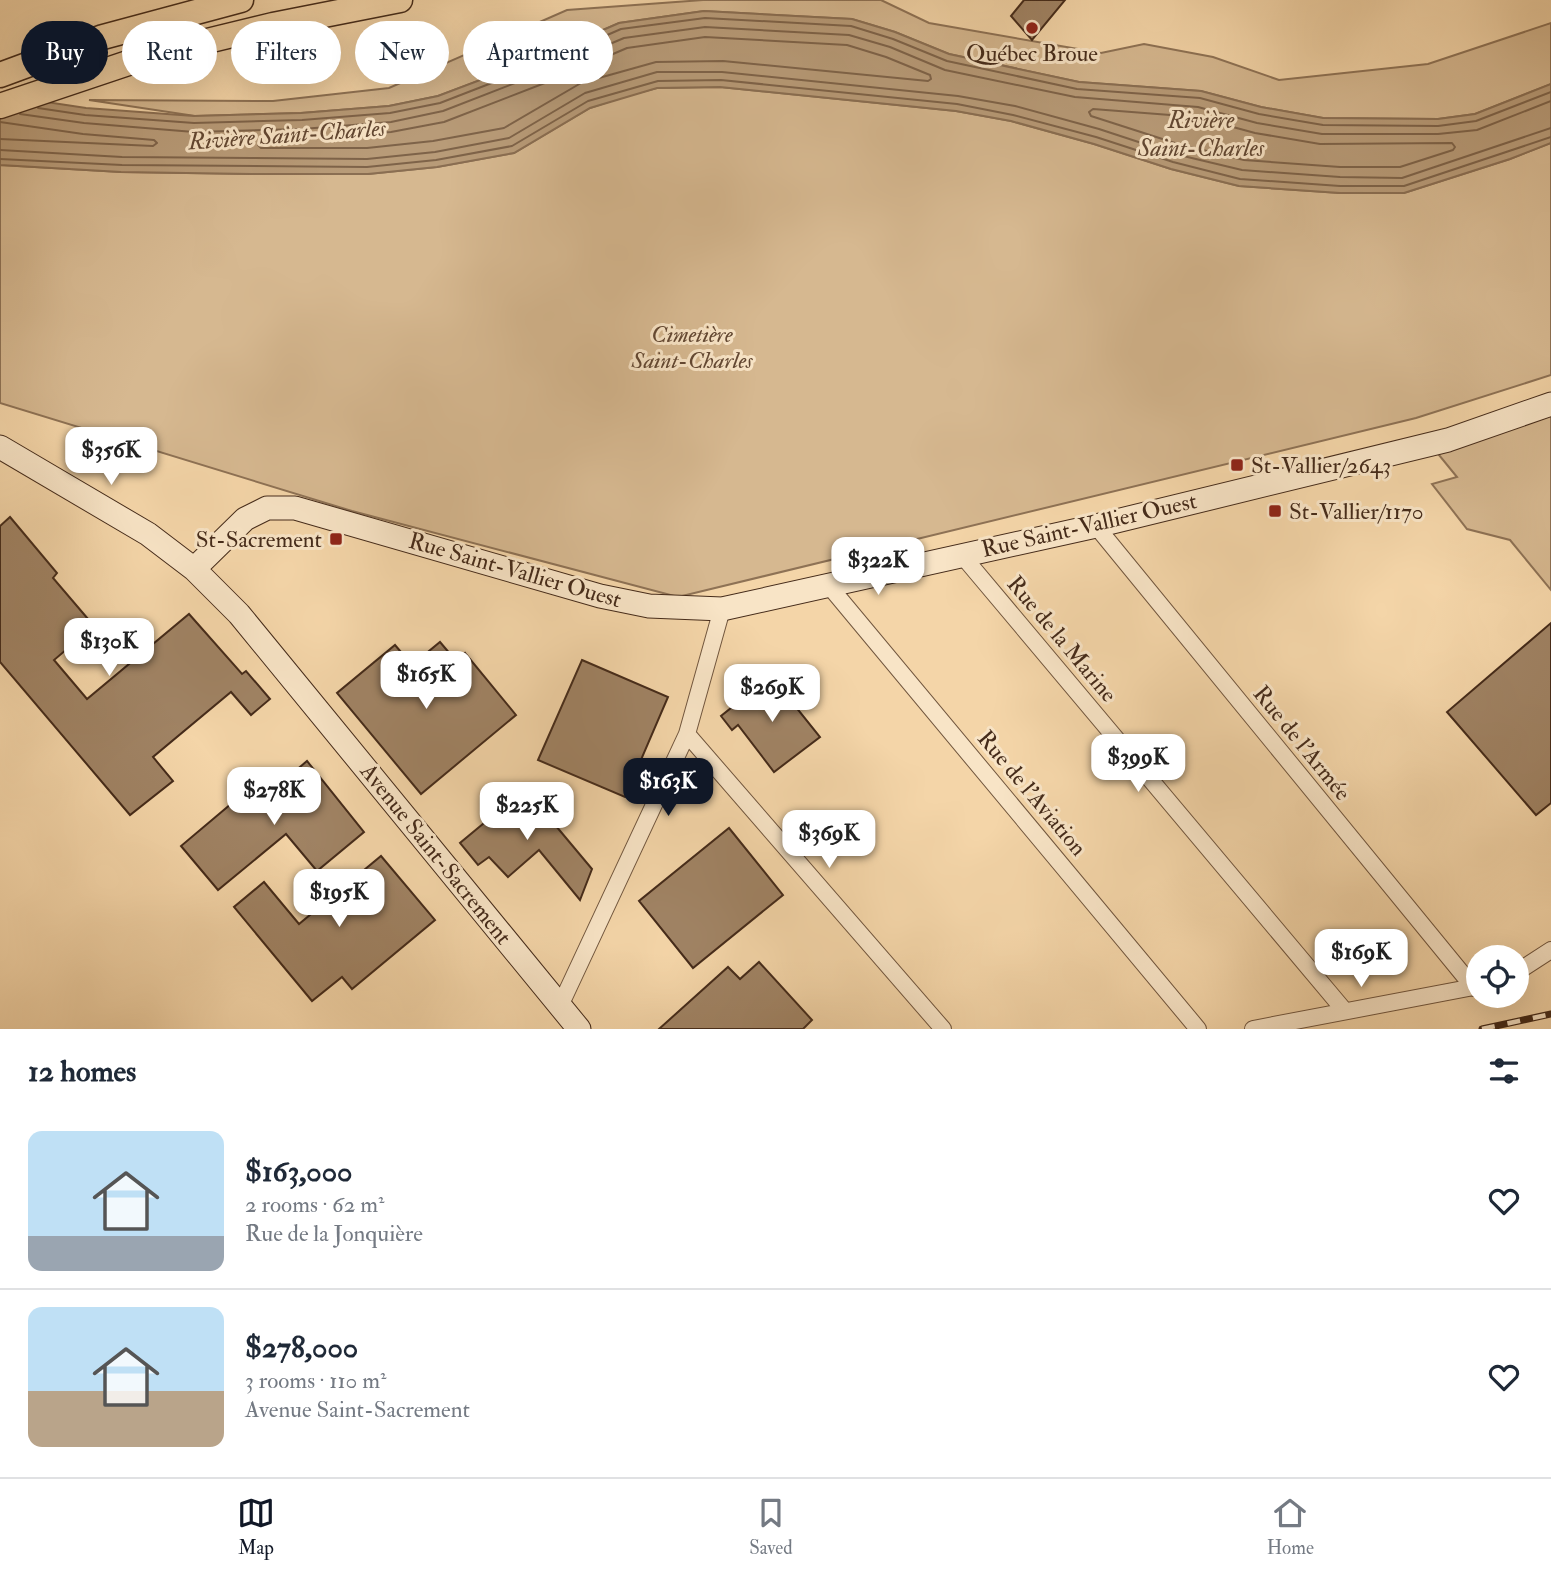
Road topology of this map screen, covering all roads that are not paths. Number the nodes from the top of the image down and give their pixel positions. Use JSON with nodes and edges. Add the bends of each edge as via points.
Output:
{"nodes":[{"id":1,"x":241,"y":0,"type":"edge"},
{"id":2,"x":400,"y":0,"type":"edge"},
{"id":3,"x":3,"y":74,"type":"edge"},
{"id":4,"x":0,"y":106,"type":"edge"},
{"id":5,"x":1551,"y":404,"type":"edge"},
{"id":6,"x":0,"y":446,"type":"edge"},
{"id":7,"x":1096,"y":526,"type":"junction"},
{"id":8,"x":961,"y":554,"type":"junction"},
{"id":9,"x":194,"y":569,"type":"junction"},
{"id":10,"x":830,"y":587,"type":"junction"},
{"id":11,"x":722,"y":609,"type":"junction"},
{"id":12,"x":687,"y":734,"type":"junction"},
{"id":13,"x":1551,"y":950,"type":"edge"},
{"id":14,"x":1529,"y":964,"type":"edge"},
{"id":15,"x":1466,"y":975,"type":"edge"},
{"id":16,"x":1466,"y":989,"type":"edge"},
{"id":17,"x":560,"y":1006,"type":"junction"},
{"id":18,"x":1345,"y":1010,"type":"junction"},
{"id":19,"x":579,"y":1029,"type":"edge"},
{"id":20,"x":943,"y":1029,"type":"edge"},
{"id":21,"x":1198,"y":1029,"type":"edge"},
{"id":22,"x":1253,"y":1029,"type":"edge"}],
"edges":[{"from":1,"to":3,"type":"main road","via":[[103,37]]},
{"from":2,"to":4,"type":"main road","via":[[158,53]]},
{"from":5,"to":7,"type":"street","name":"Rue Saint-Vallier Ouest","via":[[1448,440]]},
{"from":6,"to":9,"type":"street","name":"Avenue Saint-Sacrement","via":[[148,534]]},
{"from":7,"to":8,"type":"street","name":"Rue Saint-Vallier Ouest"},
{"from":7,"to":15,"type":"street","name":"Rue de l'Armée"},
{"from":8,"to":10,"type":"street","name":"Rue Saint-Vallier Ouest"},
{"from":8,"to":18,"type":"street","name":"Rue de la Marine"},
{"from":9,"to":11,"type":"street","name":"Rue Saint-Vallier Ouest","via":[[245,519],[267,508],[295,508],[600,596],[649,606]]},
{"from":9,"to":17,"type":"street","name":"Avenue Saint-Sacrement","via":[[239,614]]},
{"from":10,"to":11,"type":"street","name":"Rue Saint-Vallier Ouest"},
{"from":10,"to":21,"type":"street","name":"Rue de l'Aviation"},
{"from":11,"to":12,"type":"street"},
{"from":12,"to":17,"type":"street"},
{"from":12,"to":20,"type":"street"},
{"from":13,"to":14,"type":"street"},
{"from":16,"to":18,"type":"street"},
{"from":17,"to":19,"type":"street","name":"Avenue Saint-Sacrement"},
{"from":18,"to":22,"type":"street"}]}
